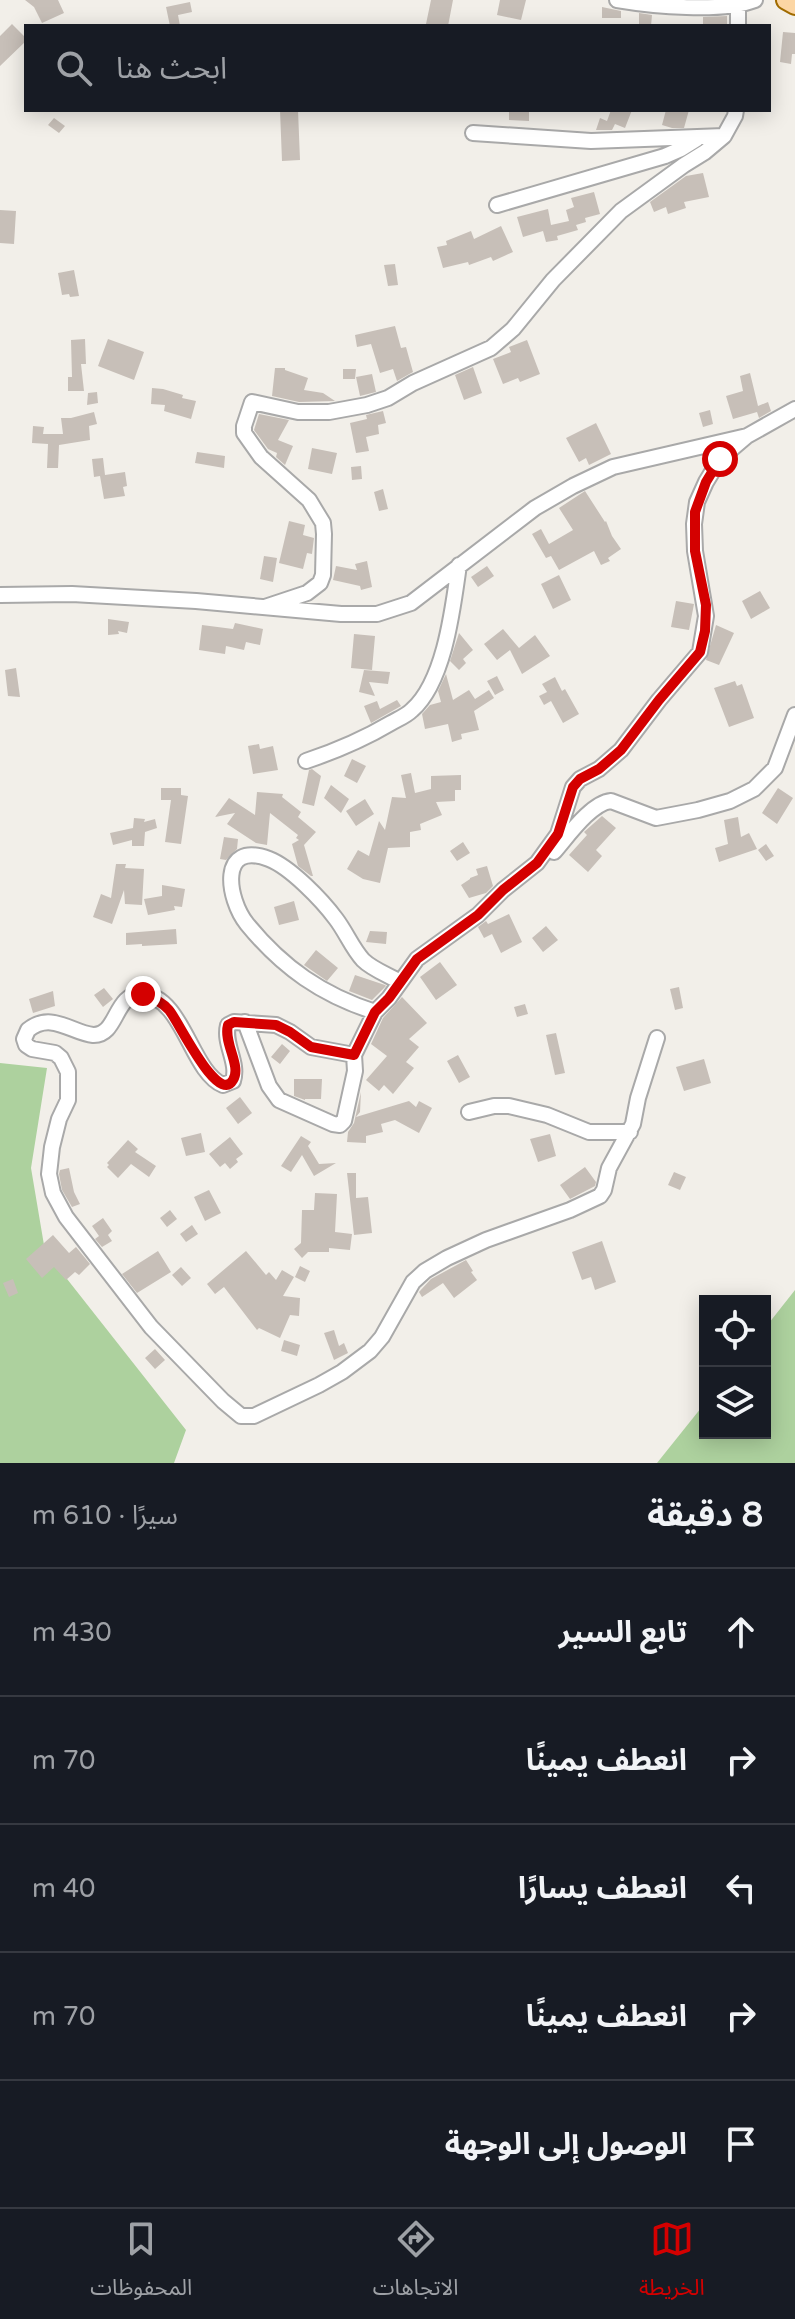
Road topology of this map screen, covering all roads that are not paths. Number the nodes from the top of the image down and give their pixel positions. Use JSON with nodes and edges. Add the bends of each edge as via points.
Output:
{"nodes":[{"id":1,"x":617,"y":0,"type":"edge"},
{"id":2,"x":755,"y":0,"type":"edge"},
{"id":3,"x":786,"y":0,"type":"edge"},
{"id":4,"x":738,"y":4,"type":"junction"},
{"id":5,"x":795,"y":5,"type":"edge"},
{"id":6,"x":738,"y":24,"type":"edge"},
{"id":7,"x":736,"y":112,"type":"edge"},
{"id":8,"x":473,"y":133,"type":"dead end"},
{"id":9,"x":724,"y":136,"type":"junction"},
{"id":10,"x":698,"y":138,"type":"junction"},
{"id":11,"x":497,"y":205,"type":"dead end"},
{"id":12,"x":795,"y":409,"type":"edge"},
{"id":13,"x":747,"y":436,"type":"junction"},
{"id":14,"x":459,"y":565,"type":"junction"},
{"id":15,"x":0,"y":595,"type":"edge"},
{"id":16,"x":265,"y":607,"type":"junction"},
{"id":17,"x":795,"y":715,"type":"edge"},
{"id":18,"x":306,"y":761,"type":"dead end"},
{"id":19,"x":537,"y":863,"type":"junction"},
{"id":20,"x":400,"y":982,"type":"junction"},
{"id":21,"x":375,"y":1012,"type":"junction"},
{"id":22,"x":245,"y":1022,"type":"junction"},
{"id":23,"x":657,"y":1038,"type":"dead end"},
{"id":24,"x":354,"y":1055,"type":"junction"},
{"id":25,"x":469,"y":1112,"type":"dead end"},
{"id":26,"x":630,"y":1132,"type":"junction"}],
"edges":[{"from":1,"to":4,"type":"street","via":[[701,7]]},
{"from":2,"to":4,"type":"street"},
{"from":3,"to":5,"type":"main road"},
{"from":4,"to":6,"type":"street"},
{"from":7,"to":9,"type":"street"},
{"from":8,"to":10,"type":"street","via":[[591,141]]},
{"from":9,"to":10,"type":"street"},
{"from":9,"to":16,"type":"street","via":[[621,211],[491,348],[367,405],[298,412],[252,402],[244,433],[261,457],[309,500],[324,534],[320,583]]},
{"from":10,"to":11,"type":"street","via":[[665,156]]},
{"from":12,"to":13,"type":"street"},
{"from":13,"to":14,"type":"street","via":[[613,467],[535,508]]},
{"from":13,"to":19,"type":"street","via":[[720,459],[697,502],[695,551],[706,605],[700,652],[621,750],[573,787],[558,834]]},
{"from":14,"to":16,"type":"street","via":[[411,603],[377,614]]},
{"from":14,"to":18,"type":"street","via":[[449,635],[427,694],[411,712],[383,728]]},
{"from":15,"to":16,"type":"street","via":[[72,594]]},
{"from":17,"to":19,"type":"street","via":[[775,768],[754,789],[730,801],[656,818],[606,801]]},
{"from":19,"to":20,"type":"street","via":[[417,959]]},
{"from":20,"to":21,"type":"street"},
{"from":20,"to":21,"type":"street","via":[[363,960],[335,918],[283,868],[260,856],[238,858],[230,882],[247,924],[311,984]]},
{"from":21,"to":24,"type":"street"},
{"from":22,"to":24,"type":"street","via":[[276,1025],[311,1047]]},
{"from":22,"to":24,"type":"street","via":[[279,1100],[333,1124],[344,1121]]},
{"from":22,"to":26,"type":"street","via":[[228,1025],[236,1072],[233,1081],[223,1085],[205,1069],[170,1011],[143,994],[121,1004],[102,1034],[41,1024],[28,1030],[24,1039],[32,1049],[55,1053],[68,1072],[68,1100],[49,1174],[66,1217],[151,1327],[241,1416],[254,1416],[319,1385],[370,1351],[425,1271],[486,1240],[600,1196]]},
{"from":23,"to":26,"type":"street"},
{"from":25,"to":26,"type":"street","via":[[509,1106],[589,1132]]}]}
